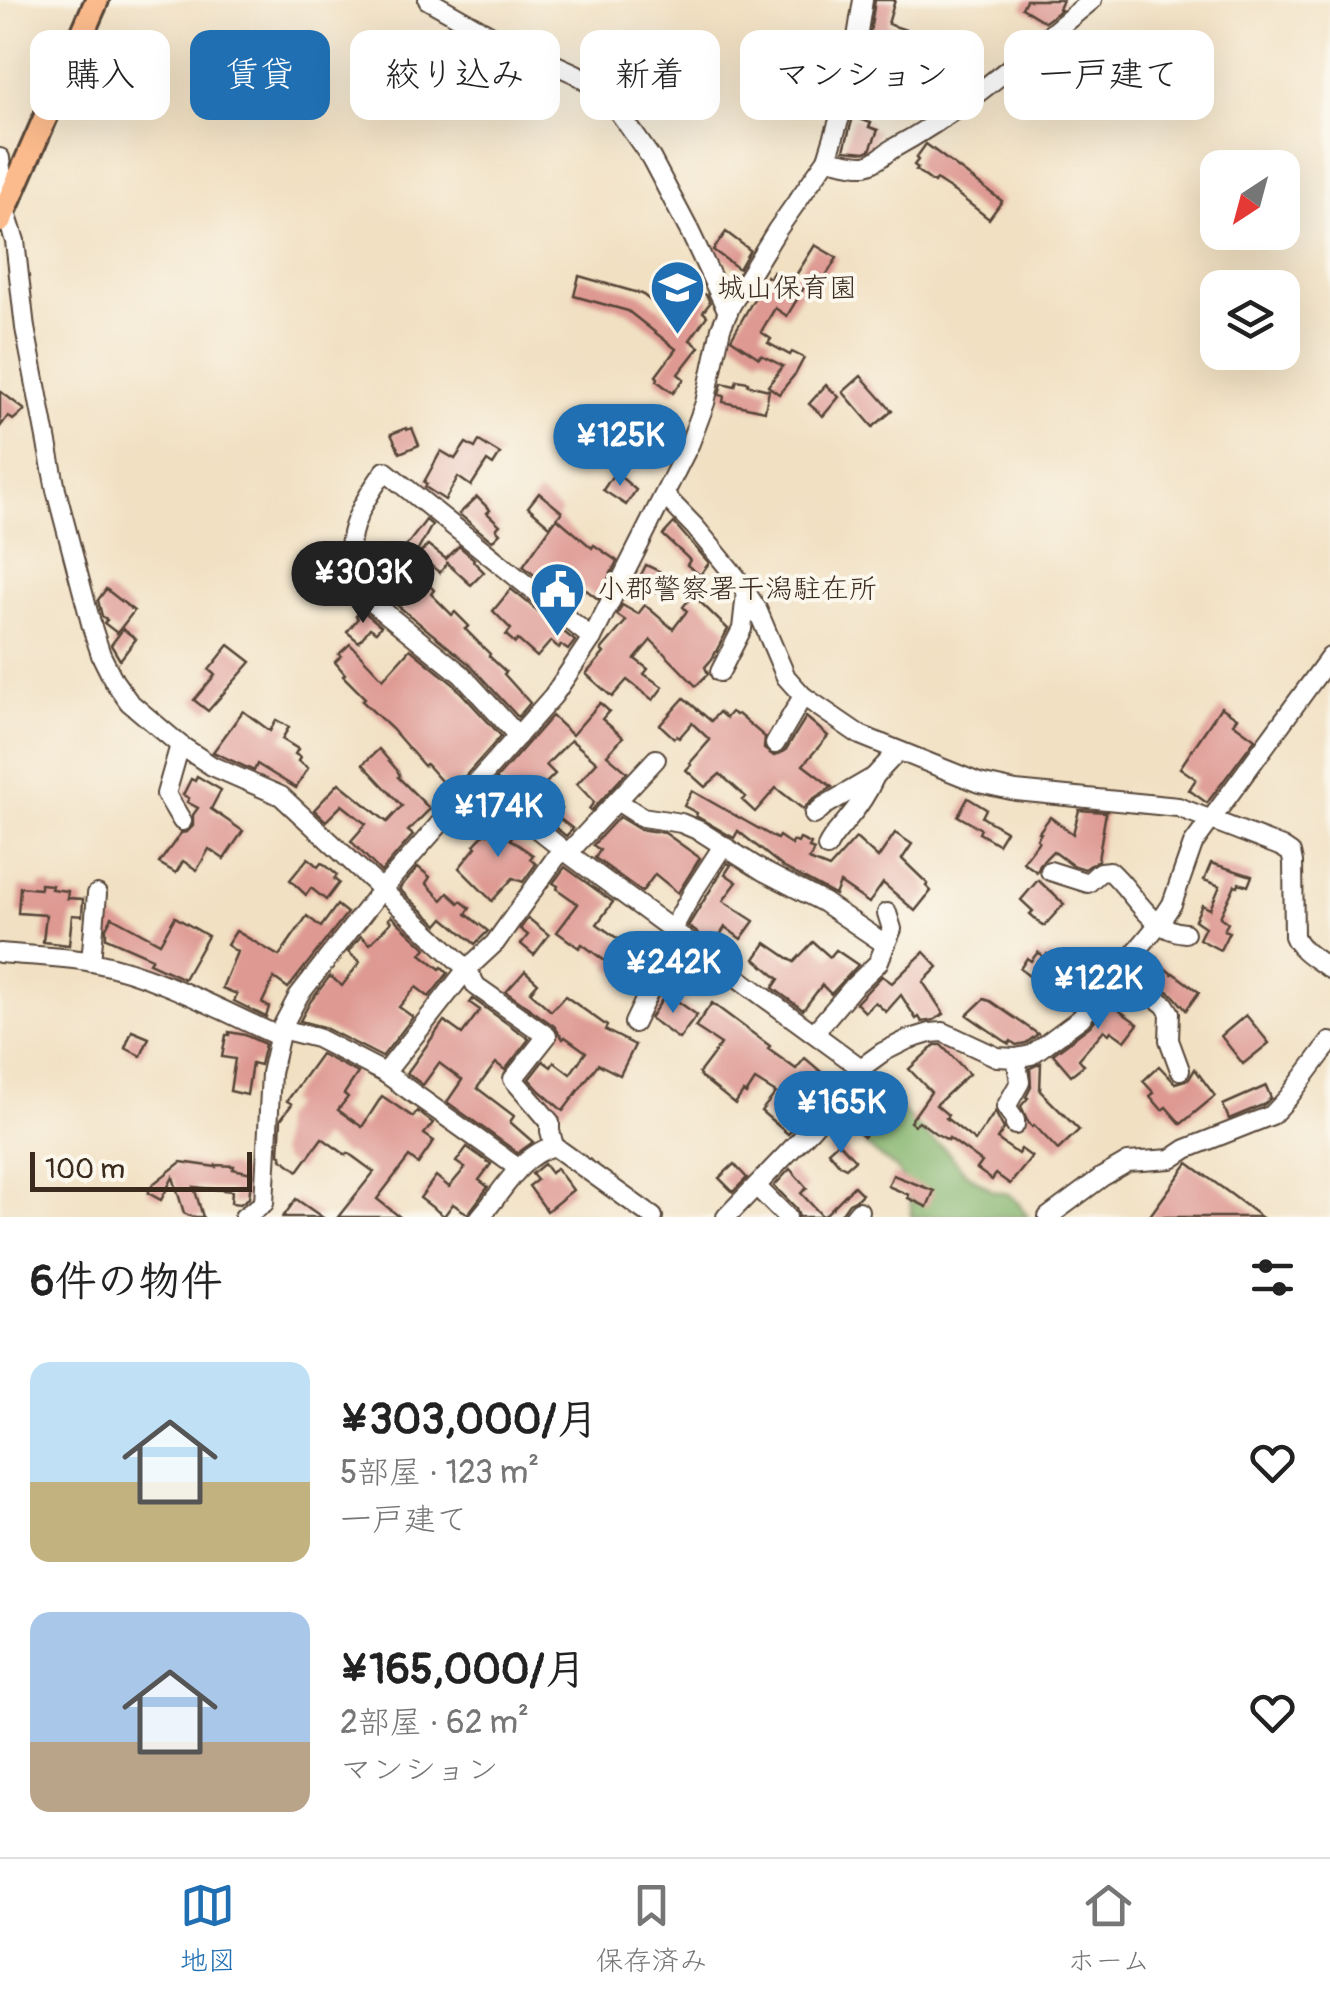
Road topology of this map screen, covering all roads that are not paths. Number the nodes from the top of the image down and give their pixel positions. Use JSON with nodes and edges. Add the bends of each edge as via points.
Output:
{"nodes":[{"id":1,"x":96,"y":0,"type":"edge"},
{"id":2,"x":428,"y":0,"type":"edge"},
{"id":3,"x":863,"y":0,"type":"edge"},
{"id":4,"x":1092,"y":0,"type":"edge"},
{"id":5,"x":0,"y":158,"type":"edge"},
{"id":6,"x":828,"y":159,"type":"junction"},
{"id":7,"x":2,"y":215,"type":"edge"},
{"id":8,"x":728,"y":312,"type":"junction"},
{"id":9,"x":664,"y":496,"type":"junction"},
{"id":10,"x":746,"y":593,"type":"junction"},
{"id":11,"x":592,"y":638,"type":"junction"},
{"id":12,"x":1328,"y":662,"type":"edge"},
{"id":13,"x":720,"y":672,"type":"dead end"},
{"id":14,"x":803,"y":696,"type":"junction"},
{"id":15,"x":518,"y":736,"type":"junction"},
{"id":16,"x":775,"y":744,"type":"dead end"},
{"id":17,"x":180,"y":745,"type":"junction"},
{"id":18,"x":898,"y":751,"type":"junction"},
{"id":19,"x":656,"y":759,"type":"dead end"},
{"id":20,"x":874,"y":778,"type":"junction"},
{"id":21,"x":478,"y":781,"type":"junction"},
{"id":22,"x":617,"y":802,"type":"junction"},
{"id":23,"x":814,"y":816,"type":"dead end"},
{"id":24,"x":182,"y":821,"type":"dead end"},
{"id":25,"x":1212,"y":821,"type":"junction"},
{"id":26,"x":723,"y":846,"type":"junction"},
{"id":27,"x":827,"y":847,"type":"dead end"},
{"id":28,"x":565,"y":851,"type":"junction"},
{"id":29,"x":1050,"y":871,"type":"dead end"},
{"id":30,"x":382,"y":889,"type":"junction"},
{"id":31,"x":97,"y":894,"type":"dead end"},
{"id":32,"x":887,"y":913,"type":"dead end"},
{"id":33,"x":1158,"y":925,"type":"junction"},
{"id":34,"x":675,"y":931,"type":"junction"},
{"id":35,"x":1185,"y":933,"type":"dead end"},
{"id":36,"x":886,"y":944,"type":"junction"},
{"id":37,"x":0,"y":953,"type":"edge"},
{"id":38,"x":91,"y":962,"type":"junction"},
{"id":39,"x":467,"y":969,"type":"junction"},
{"id":40,"x":1330,"y":969,"type":"edge"},
{"id":41,"x":1121,"y":971,"type":"junction"},
{"id":42,"x":634,"y":1023,"type":"dead end"},
{"id":43,"x":280,"y":1032,"type":"junction"},
{"id":44,"x":814,"y":1033,"type":"junction"},
{"id":45,"x":1330,"y":1042,"type":"edge"},
{"id":46,"x":1016,"y":1058,"type":"junction"},
{"id":47,"x":862,"y":1068,"type":"junction"},
{"id":48,"x":1180,"y":1070,"type":"dead end"},
{"id":49,"x":385,"y":1073,"type":"junction"},
{"id":50,"x":1015,"y":1125,"type":"dead end"},
{"id":51,"x":554,"y":1146,"type":"junction"},
{"id":52,"x":518,"y":1168,"type":"junction"},
{"id":53,"x":757,"y":1187,"type":"junction"},
{"id":54,"x":267,"y":1210,"type":"edge"},
{"id":55,"x":244,"y":1217,"type":"edge"},
{"id":56,"x":480,"y":1217,"type":"edge"},
{"id":57,"x":653,"y":1217,"type":"edge"},
{"id":58,"x":726,"y":1217,"type":"edge"},
{"id":59,"x":787,"y":1217,"type":"edge"},
{"id":60,"x":1048,"y":1217,"type":"edge"}],
"edges":[{"from":1,"to":7,"type":"main road"},
{"from":2,"to":8,"type":"street","via":[[576,74],[609,98],[651,158]]},
{"from":3,"to":6,"type":"street","via":[[849,88]]},
{"from":4,"to":6,"type":"street","via":[[916,137],[871,164]]},
{"from":5,"to":7,"type":"street"},
{"from":6,"to":8,"type":"street"},
{"from":7,"to":17,"type":"street","via":[[15,241],[24,328],[56,490],[101,655],[129,702]]},
{"from":8,"to":9,"type":"street","via":[[705,403]]},
{"from":9,"to":10,"type":"street"},
{"from":9,"to":11,"type":"street"},
{"from":10,"to":13,"type":"street","via":[[742,630]]},
{"from":10,"to":14,"type":"street","via":[[786,677]]},
{"from":11,"to":15,"type":"street"},
{"from":11,"to":15,"type":"street","via":[[385,471],[354,518],[351,568],[358,586],[461,674]]},
{"from":12,"to":25,"type":"street"},
{"from":14,"to":16,"type":"street"},
{"from":14,"to":18,"type":"street"},
{"from":15,"to":21,"type":"street"},
{"from":17,"to":24,"type":"street","via":[[166,794]]},
{"from":17,"to":30,"type":"street","via":[[281,796]]},
{"from":18,"to":20,"type":"street"},
{"from":18,"to":25,"type":"street","via":[[978,783],[1178,807]]},
{"from":19,"to":22,"type":"street"},
{"from":20,"to":23,"type":"street"},
{"from":20,"to":27,"type":"street"},
{"from":21,"to":28,"type":"street"},
{"from":21,"to":30,"type":"street"},
{"from":22,"to":26,"type":"street","via":[[642,818],[681,823]]},
{"from":22,"to":28,"type":"street"},
{"from":25,"to":33,"type":"street","via":[[1192,844]]},
{"from":25,"to":40,"type":"street","via":[[1290,853],[1294,936]]},
{"from":26,"to":34,"type":"street"},
{"from":26,"to":36,"type":"street"},
{"from":28,"to":34,"type":"street"},
{"from":28,"to":39,"type":"street","via":[[495,944]]},
{"from":29,"to":33,"type":"street","via":[[1088,883],[1110,870]]},
{"from":30,"to":39,"type":"street"},
{"from":30,"to":43,"type":"street","via":[[299,995]]},
{"from":31,"to":38,"type":"street"},
{"from":32,"to":36,"type":"street","via":[[892,929]]},
{"from":33,"to":35,"type":"street"},
{"from":33,"to":41,"type":"street"},
{"from":34,"to":42,"type":"street"},
{"from":34,"to":44,"type":"street"},
{"from":36,"to":44,"type":"street","via":[[878,963]]},
{"from":37,"to":38,"type":"street"},
{"from":38,"to":43,"type":"street"},
{"from":39,"to":49,"type":"street"},
{"from":39,"to":51,"type":"street","via":[[476,986],[547,1036],[513,1079],[550,1122]]},
{"from":41,"to":46,"type":"street","via":[[1080,1018]]},
{"from":41,"to":48,"type":"street","via":[[1170,1013],[1169,1040]]},
{"from":43,"to":49,"type":"street","via":[[317,1038]]},
{"from":43,"to":54,"type":"street","via":[[271,1073]]},
{"from":44,"to":47,"type":"street"},
{"from":45,"to":60,"type":"street","via":[[1265,1119],[1172,1159],[1128,1162]]},
{"from":46,"to":47,"type":"street","via":[[930,1032]]},
{"from":46,"to":50,"type":"street","via":[[1020,1082],[1006,1107]]},
{"from":47,"to":53,"type":"street"},
{"from":49,"to":52,"type":"street"},
{"from":51,"to":52,"type":"street"},
{"from":51,"to":57,"type":"street"},
{"from":52,"to":56,"type":"street"},
{"from":53,"to":58,"type":"street"},
{"from":53,"to":59,"type":"street"},
{"from":54,"to":55,"type":"street"}]}
